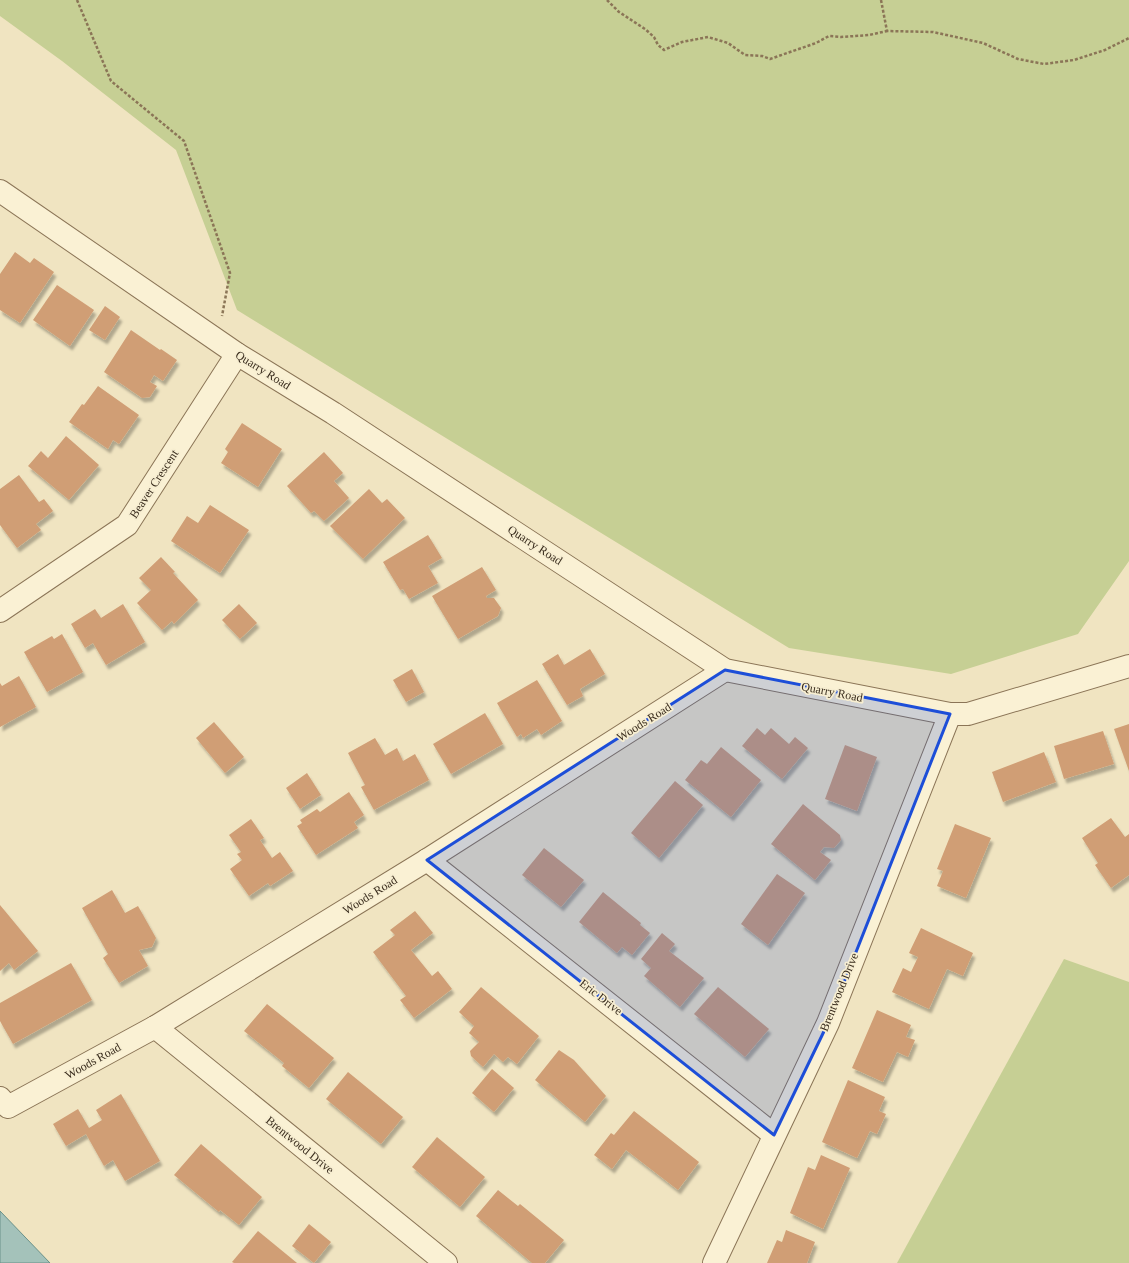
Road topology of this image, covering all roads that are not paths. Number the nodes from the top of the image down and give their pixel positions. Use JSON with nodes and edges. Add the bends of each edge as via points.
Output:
{"nodes":[{"id":1,"x":0,"y":191,"type":"edge"},
{"id":2,"x":237,"y":354,"type":"junction"},
{"id":3,"x":0,"y":611,"type":"edge"},
{"id":4,"x":1129,"y":666,"type":"edge"},
{"id":5,"x":726,"y":670,"type":"junction"},
{"id":6,"x":950,"y":714,"type":"junction"},
{"id":7,"x":428,"y":860,"type":"junction"},
{"id":8,"x":155,"y":1027,"type":"junction"},
{"id":9,"x":4,"y":1103,"type":"edge"},
{"id":10,"x":774,"y":1135,"type":"junction"},
{"id":11,"x":446,"y":1263,"type":"edge"},
{"id":12,"x":714,"y":1263,"type":"edge"}],
"edges":[{"from":1,"to":2,"type":"street","name":"Quarry Road"},
{"from":2,"to":3,"type":"street","name":"Beaver Crescent","via":[[127,525]]},
{"from":2,"to":5,"type":"street","name":"Quarry Road","via":[[333,413]]},
{"from":4,"to":6,"type":"street","name":"Quarry Road","via":[[968,714]]},
{"from":5,"to":6,"type":"street","name":"Quarry Road"},
{"from":5,"to":7,"type":"street","name":"Woods Road"},
{"from":6,"to":10,"type":"street","name":"Brentwood Drive","via":[[828,1023]]},
{"from":7,"to":8,"type":"street","name":"Woods Road"},
{"from":7,"to":10,"type":"street","name":"Eric Drive"},
{"from":8,"to":9,"type":"street","name":"Woods Road"},
{"from":8,"to":11,"type":"street","name":"Brentwood Drive"},
{"from":10,"to":12,"type":"street","name":"Brentwood Drive"}]}
